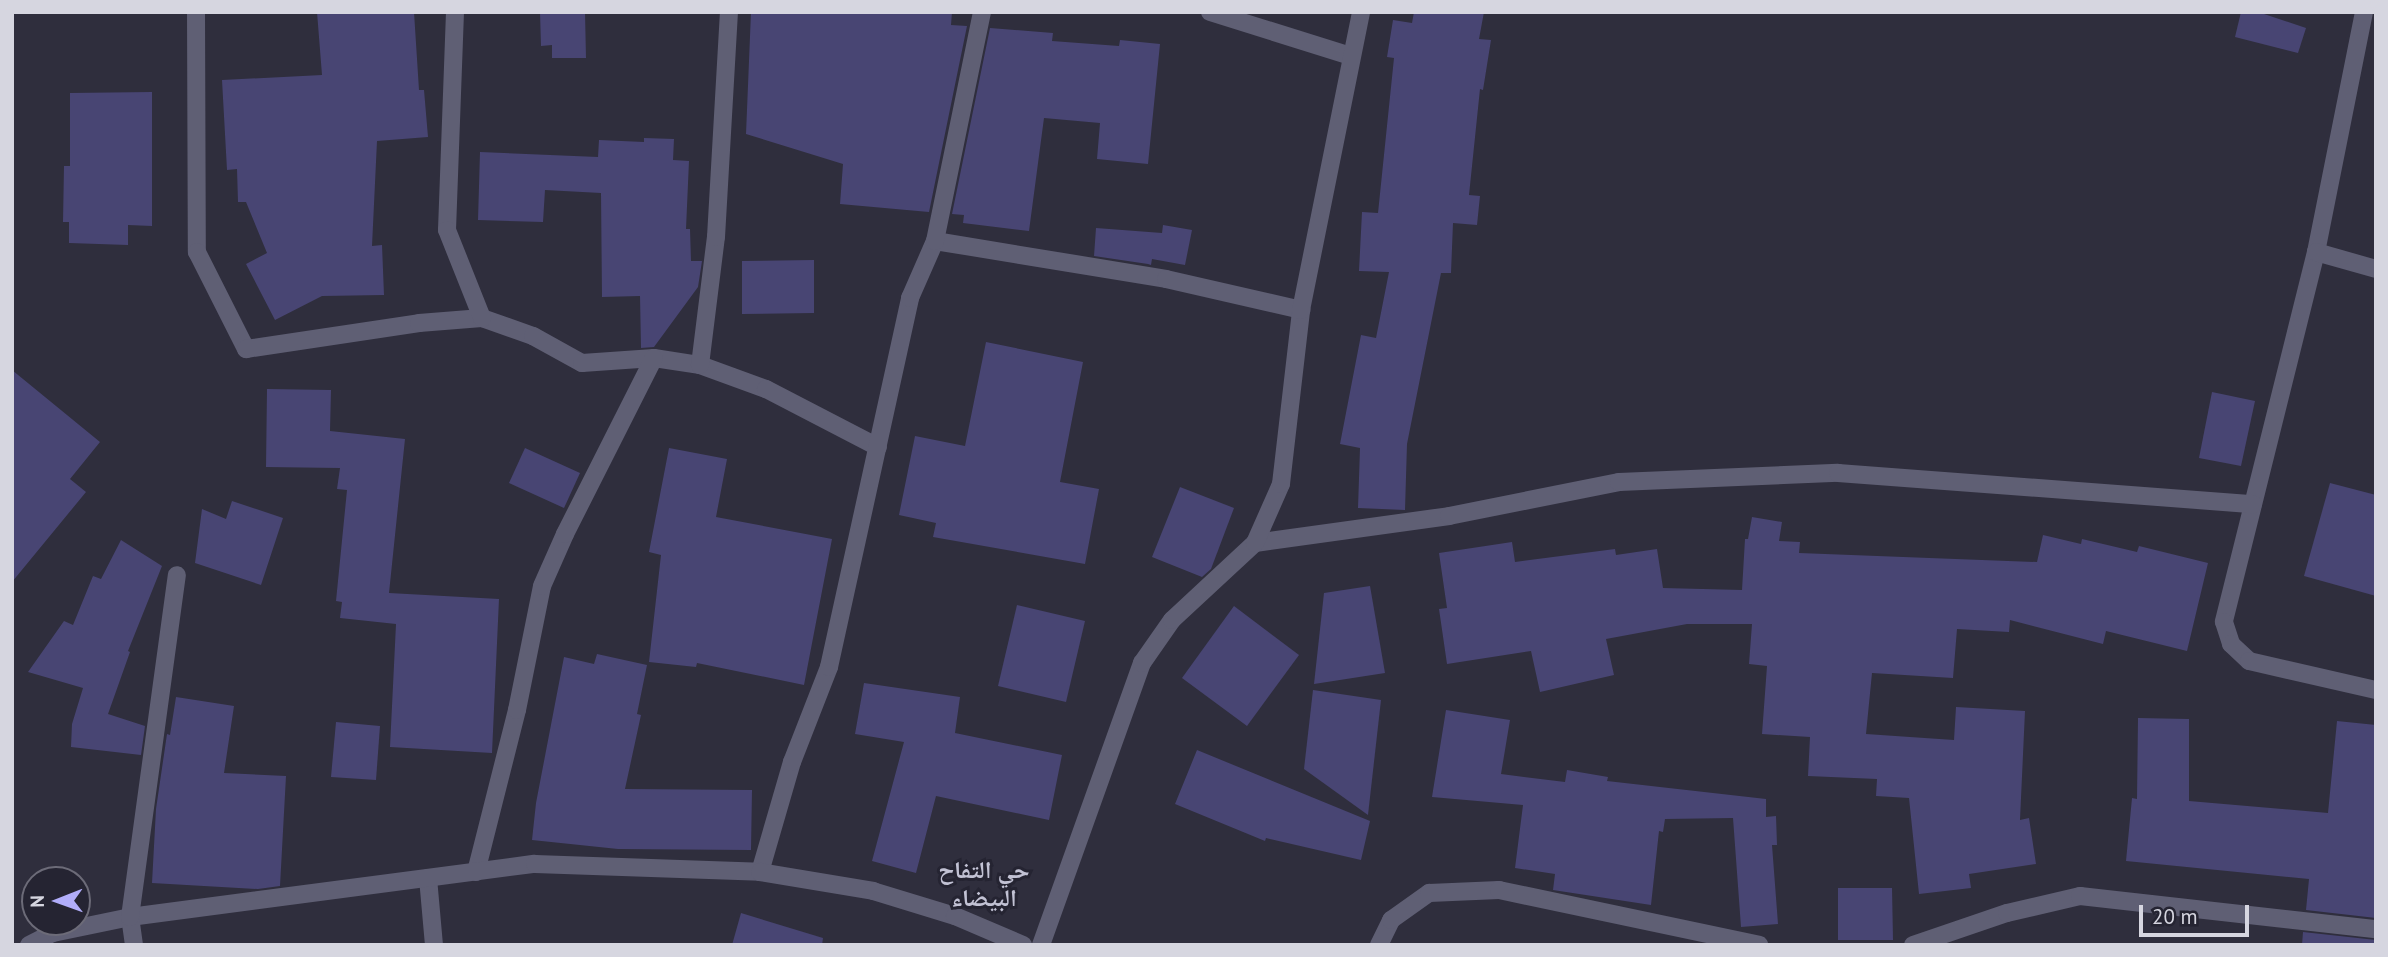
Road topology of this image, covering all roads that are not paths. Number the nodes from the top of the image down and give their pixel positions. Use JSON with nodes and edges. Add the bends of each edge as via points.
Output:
{"nodes":[{"id":1,"x":196,"y":12,"type":"edge"},
{"id":2,"x":454,"y":12,"type":"edge"},
{"id":3,"x":729,"y":12,"type":"edge"},
{"id":4,"x":982,"y":12,"type":"edge"},
{"id":5,"x":1210,"y":12,"type":"edge"},
{"id":6,"x":1360,"y":12,"type":"edge"},
{"id":7,"x":2364,"y":12,"type":"edge"},
{"id":8,"x":1350,"y":56,"type":"junction"},
{"id":9,"x":935,"y":241,"type":"junction"},
{"id":10,"x":2316,"y":252,"type":"junction"},
{"id":11,"x":2376,"y":269,"type":"edge"},
{"id":12,"x":1301,"y":310,"type":"junction"},
{"id":13,"x":482,"y":318,"type":"junction"},
{"id":14,"x":654,"y":358,"type":"junction"},
{"id":15,"x":700,"y":365,"type":"junction"},
{"id":16,"x":878,"y":447,"type":"junction"},
{"id":17,"x":2253,"y":504,"type":"junction"},
{"id":18,"x":1255,"y":543,"type":"junction"},
{"id":19,"x":177,"y":575,"type":"dead end"},
{"id":20,"x":2376,"y":690,"type":"edge"},
{"id":21,"x":476,"y":872,"type":"junction"},
{"id":22,"x":760,"y":872,"type":"junction"},
{"id":23,"x":428,"y":878,"type":"junction"},
{"id":24,"x":130,"y":917,"type":"junction"},
{"id":25,"x":2376,"y":929,"type":"edge"},
{"id":26,"x":29,"y":945,"type":"edge"},
{"id":27,"x":134,"y":945,"type":"edge"},
{"id":28,"x":434,"y":945,"type":"edge"},
{"id":29,"x":1023,"y":945,"type":"edge"},
{"id":30,"x":1041,"y":945,"type":"edge"},
{"id":31,"x":1379,"y":945,"type":"edge"},
{"id":32,"x":1759,"y":945,"type":"edge"},
{"id":33,"x":1913,"y":945,"type":"edge"}],
"edges":[{"from":1,"to":13,"type":"street","via":[[197,252],[246,349]]},
{"from":2,"to":13,"type":"street","via":[[447,230]]},
{"from":3,"to":15,"type":"street","via":[[716,237]]},
{"from":4,"to":9,"type":"street"},
{"from":5,"to":8,"type":"street"},
{"from":6,"to":8,"type":"street"},
{"from":7,"to":10,"type":"street"},
{"from":8,"to":12,"type":"street"},
{"from":9,"to":12,"type":"street","via":[[1166,279]]},
{"from":9,"to":16,"type":"street","via":[[911,298]]},
{"from":10,"to":11,"type":"street"},
{"from":10,"to":17,"type":"street"},
{"from":12,"to":18,"type":"street","via":[[1281,484]]},
{"from":13,"to":14,"type":"street","via":[[533,336],[582,363]]},
{"from":14,"to":15,"type":"street"},
{"from":14,"to":21,"type":"street","via":[[542,586],[517,710]]},
{"from":15,"to":16,"type":"street","via":[[766,390]]},
{"from":16,"to":22,"type":"street","via":[[829,667],[792,762]]},
{"from":17,"to":18,"type":"street","via":[[1838,473],[1619,482],[1450,516]]},
{"from":17,"to":20,"type":"street","via":[[2224,622],[2231,644],[2249,661]]},
{"from":18,"to":30,"type":"street","via":[[1172,620],[1142,663]]},
{"from":19,"to":24,"type":"street"},
{"from":21,"to":22,"type":"street","via":[[535,864]]},
{"from":21,"to":23,"type":"street"},
{"from":22,"to":29,"type":"street","via":[[873,891],[955,916]]},
{"from":23,"to":24,"type":"street"},
{"from":23,"to":28,"type":"street"},
{"from":24,"to":26,"type":"street","via":[[53,933]]},
{"from":24,"to":27,"type":"street"},
{"from":25,"to":33,"type":"street","via":[[2080,896],[2007,913]]},
{"from":31,"to":32,"type":"street","via":[[1391,920],[1429,892],[1499,890]]}]}
